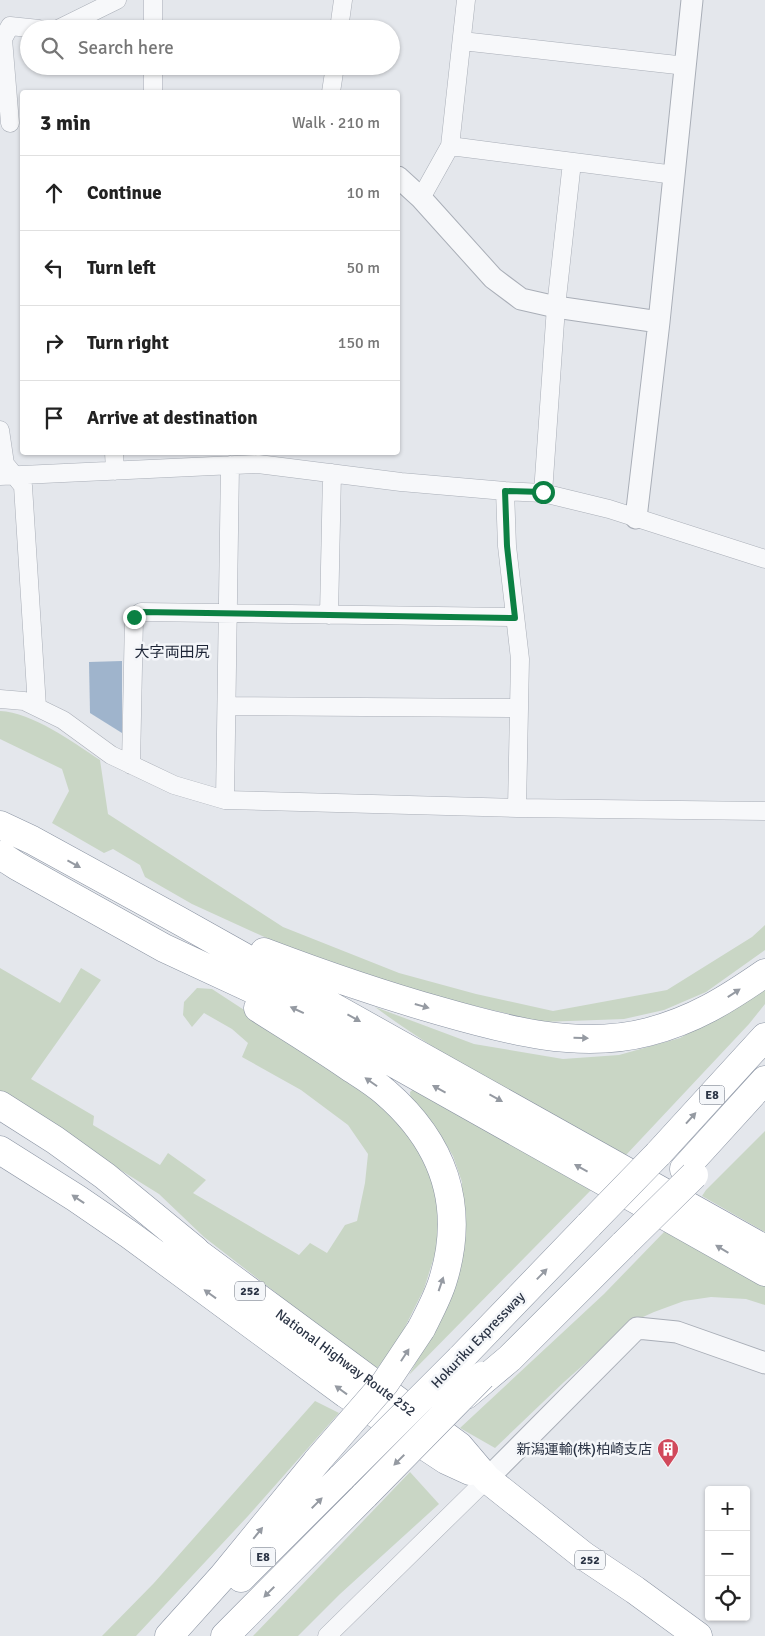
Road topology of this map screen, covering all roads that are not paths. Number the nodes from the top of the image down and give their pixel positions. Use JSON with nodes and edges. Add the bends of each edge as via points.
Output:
{"nodes":[{"id":1,"x":118,"y":0,"type":"edge"},
{"id":2,"x":153,"y":0,"type":"edge"},
{"id":3,"x":343,"y":0,"type":"edge"},
{"id":4,"x":466,"y":0,"type":"edge"},
{"id":5,"x":692,"y":0,"type":"edge"},
{"id":6,"x":77,"y":20,"type":"edge"},
{"id":7,"x":153,"y":20,"type":"edge"},
{"id":8,"x":340,"y":20,"type":"edge"},
{"id":9,"x":20,"y":27,"type":"edge"},
{"id":10,"x":462,"y":41,"type":"junction"},
{"id":11,"x":686,"y":66,"type":"junction"},
{"id":12,"x":153,"y":75,"type":"edge"},
{"id":13,"x":334,"y":75,"type":"edge"},
{"id":14,"x":153,"y":90,"type":"edge"},
{"id":15,"x":331,"y":90,"type":"edge"},
{"id":16,"x":11,"y":123,"type":"edge"},
{"id":17,"x":450,"y":146,"type":"junction"},
{"id":18,"x":572,"y":162,"type":"junction"},
{"id":19,"x":675,"y":175,"type":"junction"},
{"id":20,"x":400,"y":180,"type":"edge"},
{"id":21,"x":421,"y":198,"type":"junction"},
{"id":22,"x":556,"y":307,"type":"junction"},
{"id":23,"x":659,"y":322,"type":"junction"},
{"id":24,"x":0,"y":430,"type":"edge"},
{"id":25,"x":114,"y":455,"type":"edge"},
{"id":26,"x":230,"y":465,"type":"junction"},
{"id":27,"x":115,"y":471,"type":"junction"},
{"id":28,"x":332,"y":473,"type":"junction"},
{"id":29,"x":6,"y":475,"type":"edge"},
{"id":30,"x":505,"y":491,"type":"junction"},
{"id":31,"x":543,"y":492,"type":"junction"},
{"id":32,"x":636,"y":518,"type":"junction"},
{"id":33,"x":765,"y":559,"type":"edge"},
{"id":34,"x":229,"y":613,"type":"junction"},
{"id":35,"x":328,"y":615,"type":"junction"},
{"id":36,"x":515,"y":618,"type":"junction"},
{"id":37,"x":0,"y":699,"type":"edge"},
{"id":38,"x":227,"y":706,"type":"junction"},
{"id":39,"x":37,"y":707,"type":"junction"},
{"id":40,"x":519,"y":708,"type":"junction"},
{"id":41,"x":132,"y":765,"type":"junction"},
{"id":42,"x":226,"y":800,"type":"junction"},
{"id":43,"x":517,"y":808,"type":"junction"},
{"id":44,"x":765,"y":811,"type":"edge"},
{"id":45,"x":0,"y":818,"type":"edge"},
{"id":46,"x":0,"y":825,"type":"edge"},
{"id":47,"x":32,"y":840,"type":"junction"},
{"id":48,"x":5,"y":860,"type":"edge"},
{"id":49,"x":178,"y":920,"type":"junction"},
{"id":50,"x":164,"y":948,"type":"junction"},
{"id":51,"x":765,"y":973,"type":"edge"},
{"id":52,"x":765,"y":1037,"type":"edge"},
{"id":53,"x":765,"y":1080,"type":"edge"},
{"id":54,"x":765,"y":1105,"type":"edge"},
{"id":55,"x":0,"y":1106,"type":"edge"},
{"id":56,"x":0,"y":1120,"type":"edge"},
{"id":57,"x":0,"y":1150,"type":"edge"},
{"id":58,"x":689,"y":1172,"type":"junction"},
{"id":59,"x":765,"y":1249,"type":"edge"},
{"id":60,"x":196,"y":1250,"type":"junction"},
{"id":61,"x":765,"y":1272,"type":"edge"},
{"id":62,"x":765,"y":1363,"type":"edge"},
{"id":63,"x":487,"y":1479,"type":"junction"},
{"id":64,"x":169,"y":1636,"type":"edge"},
{"id":65,"x":183,"y":1636,"type":"edge"},
{"id":66,"x":225,"y":1636,"type":"edge"},
{"id":67,"x":327,"y":1636,"type":"edge"},
{"id":68,"x":698,"y":1636,"type":"edge"}],
"edges":[{"from":1,"to":6,"type":"street"},
{"from":2,"to":7,"type":"street"},
{"from":3,"to":8,"type":"street"},
{"from":4,"to":10,"type":"street"},
{"from":5,"to":11,"type":"street"},
{"from":9,"to":16,"type":"street","via":[[10,26],[3,39]]},
{"from":10,"to":11,"type":"street"},
{"from":10,"to":17,"type":"street"},
{"from":11,"to":19,"type":"street"},
{"from":12,"to":14,"type":"street"},
{"from":13,"to":15,"type":"street"},
{"from":17,"to":18,"type":"street"},
{"from":17,"to":21,"type":"street"},
{"from":18,"to":19,"type":"street"},
{"from":18,"to":22,"type":"street"},
{"from":19,"to":23,"type":"street"},
{"from":20,"to":21,"type":"street"},
{"from":21,"to":22,"type":"street","via":[[493,278],[521,299]]},
{"from":22,"to":23,"type":"street"},
{"from":22,"to":31,"type":"street"},
{"from":23,"to":32,"type":"street"},
{"from":24,"to":29,"type":"street"},
{"from":25,"to":27,"type":"street"},
{"from":26,"to":27,"type":"street"},
{"from":26,"to":28,"type":"street","via":[[258,464]]},
{"from":26,"to":34,"type":"street"},
{"from":27,"to":29,"type":"street"},
{"from":28,"to":30,"type":"street"},
{"from":28,"to":35,"type":"street"},
{"from":29,"to":39,"type":"street","via":[[23,486]]},
{"from":30,"to":31,"type":"street"},
{"from":30,"to":36,"type":"street"},
{"from":31,"to":32,"type":"street"},
{"from":32,"to":33,"type":"street"},
{"from":34,"to":35,"type":"street"},
{"from":34,"to":38,"type":"street"},
{"from":34,"to":41,"type":"street","via":[[141,612],[134,617]]},
{"from":35,"to":36,"type":"street"},
{"from":36,"to":40,"type":"street","via":[[520,659]]},
{"from":37,"to":39,"type":"street","via":[[24,700]]},
{"from":38,"to":40,"type":"street"},
{"from":38,"to":42,"type":"street"},
{"from":39,"to":41,"type":"street"},
{"from":40,"to":43,"type":"street"},
{"from":41,"to":42,"type":"street","via":[[174,785]]},
{"from":42,"to":43,"type":"street"},
{"from":43,"to":44,"type":"street"},
{"from":45,"to":47,"type":"highway"},
{"from":46,"to":47,"type":"highway"},
{"from":47,"to":49,"type":"highway","one_way":true},
{"from":48,"to":50,"type":"highway"},
{"from":49,"to":51,"type":"highway","one_way":true,"via":[[322,974],[417,1005],[498,1026],[564,1038],[619,1037],[676,1023],[704,1012]]},
{"from":49,"to":59,"type":"highway","one_way":true},
{"from":61,"to":50,"type":"highway","one_way":true,"via":[[310,1016]]},
{"from":64,"to":50,"type":"highway","one_way":true,"bridge":true,"via":[[385,1383],[434,1303],[448,1258],[451,1228],[449,1190],[443,1169],[420,1129],[404,1110],[384,1091],[324,1049]]},
{"from":65,"to":52,"type":"highway","name":"Hokuriku Expressway","number":"E8","one_way":true,"bridge":true,"via":[[460,1359],[658,1154]]},
{"from":53,"to":58,"type":"highway","name":"Hokuriku Expressway","number":"E8"},
{"from":54,"to":58,"type":"highway"},
{"from":55,"to":60,"type":"highway","via":[[105,1176]]},
{"from":56,"to":60,"type":"highway","name":"National Highway Route 252","number":"252","via":[[101,1182]]},
{"from":63,"to":57,"type":"highway","name":"National Highway Route 252","number":"252","one_way":true,"via":[[446,1460],[346,1394],[130,1235]]},
{"from":58,"to":66,"type":"highway","name":"Hokuriku Expressway","number":"E8","one_way":true,"bridge":true},
{"from":60,"to":63,"type":"highway","name":"National Highway Route 252","number":"252","via":[[459,1446]]},
{"from":62,"to":63,"type":"street","via":[[677,1332],[637,1328]]},
{"from":63,"to":67,"type":"street"},
{"from":63,"to":68,"type":"highway","name":"National Highway Route 252","number":"252","via":[[584,1556]]}]}
